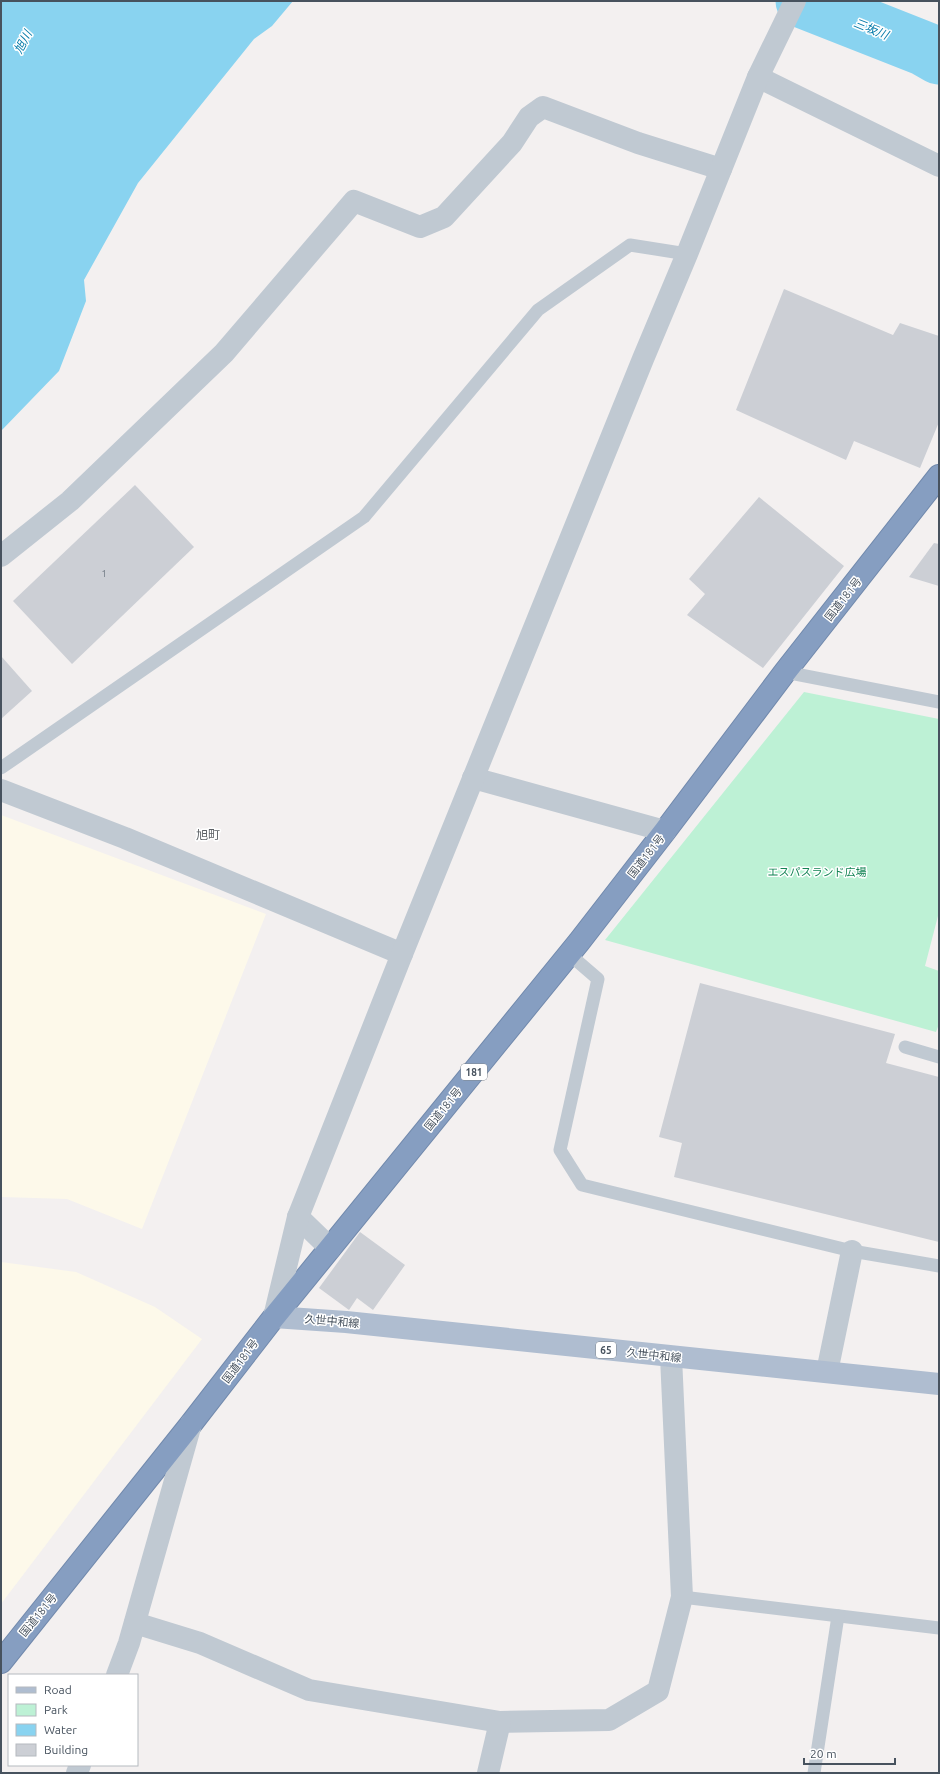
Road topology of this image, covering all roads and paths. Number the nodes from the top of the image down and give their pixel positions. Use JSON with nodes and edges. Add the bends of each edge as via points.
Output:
{"nodes":[{"id":1,"x":795,"y":1,"type":"edge"},
{"id":2,"x":758,"y":77,"type":"junction"},
{"id":3,"x":939,"y":166,"type":"edge"},
{"id":4,"x":721,"y":169,"type":"junction"},
{"id":5,"x":687,"y":254,"type":"junction"},
{"id":6,"x":939,"y":476,"type":"edge"},
{"id":7,"x":1,"y":556,"type":"edge"},
{"id":8,"x":785,"y":672,"type":"junction"},
{"id":9,"x":939,"y":702,"type":"edge"},
{"id":10,"x":1,"y":768,"type":"edge"},
{"id":11,"x":473,"y":778,"type":"junction"},
{"id":12,"x":1,"y":790,"type":"edge"},
{"id":13,"x":665,"y":831,"type":"junction"},
{"id":14,"x":402,"y":954,"type":"junction"},
{"id":15,"x":569,"y":954,"type":"junction"},
{"id":16,"x":905,"y":1047,"type":"dead end"},
{"id":17,"x":939,"y":1057,"type":"edge"},
{"id":18,"x":298,"y":1217,"type":"junction"},
{"id":19,"x":330,"y":1248,"type":"junction"},
{"id":20,"x":852,"y":1251,"type":"junction"},
{"id":21,"x":939,"y":1266,"type":"edge"},
{"id":22,"x":274,"y":1316,"type":"junction"},
{"id":23,"x":671,"y":1357,"type":"junction"},
{"id":24,"x":827,"y":1372,"type":"junction"},
{"id":25,"x":939,"y":1384,"type":"edge"},
{"id":26,"x":191,"y":1424,"type":"junction"},
{"id":27,"x":682,"y":1598,"type":"junction"},
{"id":28,"x":838,"y":1616,"type":"junction"},
{"id":29,"x":135,"y":1623,"type":"junction"},
{"id":30,"x":939,"y":1628,"type":"edge"},
{"id":31,"x":1,"y":1662,"type":"edge"},
{"id":32,"x":116,"y":1674,"type":"edge"},
{"id":33,"x":500,"y":1722,"type":"junction"},
{"id":34,"x":488,"y":1773,"type":"edge"},
{"id":35,"x":814,"y":1773,"type":"edge"}],
"edges":[{"from":1,"to":2,"type":"street"},
{"from":2,"to":3,"type":"street"},
{"from":2,"to":4,"type":"street"},
{"from":4,"to":5,"type":"street"},
{"from":4,"to":7,"type":"street","via":[[638,143],[543,107],[529,118],[512,143],[444,217],[420,228],[354,201],[224,353],[70,501]]},
{"from":5,"to":10,"type":"lane","via":[[630,245],[538,310],[364,517]]},
{"from":5,"to":11,"type":"street"},
{"from":6,"to":8,"type":"highway","name":"国道181号","number":"181"},
{"from":8,"to":9,"type":"lane"},
{"from":8,"to":13,"type":"highway","name":"国道181号","number":"181"},
{"from":11,"to":13,"type":"street"},
{"from":11,"to":14,"type":"street"},
{"from":12,"to":14,"type":"street","via":[[125,838]]},
{"from":13,"to":15,"type":"highway","name":"国道181号","number":"181"},
{"from":14,"to":18,"type":"street"},
{"from":15,"to":19,"type":"highway","name":"国道181号","number":"181"},
{"from":15,"to":20,"type":"lane","via":[[598,979],[560,1150],[582,1185]]},
{"from":16,"to":17,"type":"lane"},
{"from":18,"to":19,"type":"street"},
{"from":18,"to":22,"type":"street"},
{"from":19,"to":22,"type":"highway","name":"国道181号","number":"181"},
{"from":20,"to":21,"type":"lane"},
{"from":20,"to":24,"type":"street"},
{"from":22,"to":23,"type":"main road","name":"久世中和線","number":"65"},
{"from":22,"to":26,"type":"highway","name":"国道181号","number":"181"},
{"from":23,"to":24,"type":"main road","name":"久世中和線","number":"65"},
{"from":23,"to":27,"type":"street"},
{"from":24,"to":25,"type":"main road","name":"久世中和線","number":"65"},
{"from":26,"to":29,"type":"street"},
{"from":26,"to":31,"type":"highway","name":"国道181号","number":"181"},
{"from":27,"to":28,"type":"lane"},
{"from":27,"to":33,"type":"street","via":[[658,1691],[609,1720]]},
{"from":28,"to":30,"type":"lane"},
{"from":28,"to":35,"type":"lane"},
{"from":29,"to":32,"type":"street"},
{"from":29,"to":33,"type":"street","via":[[200,1643],[309,1690]]},
{"from":33,"to":34,"type":"street"}]}
